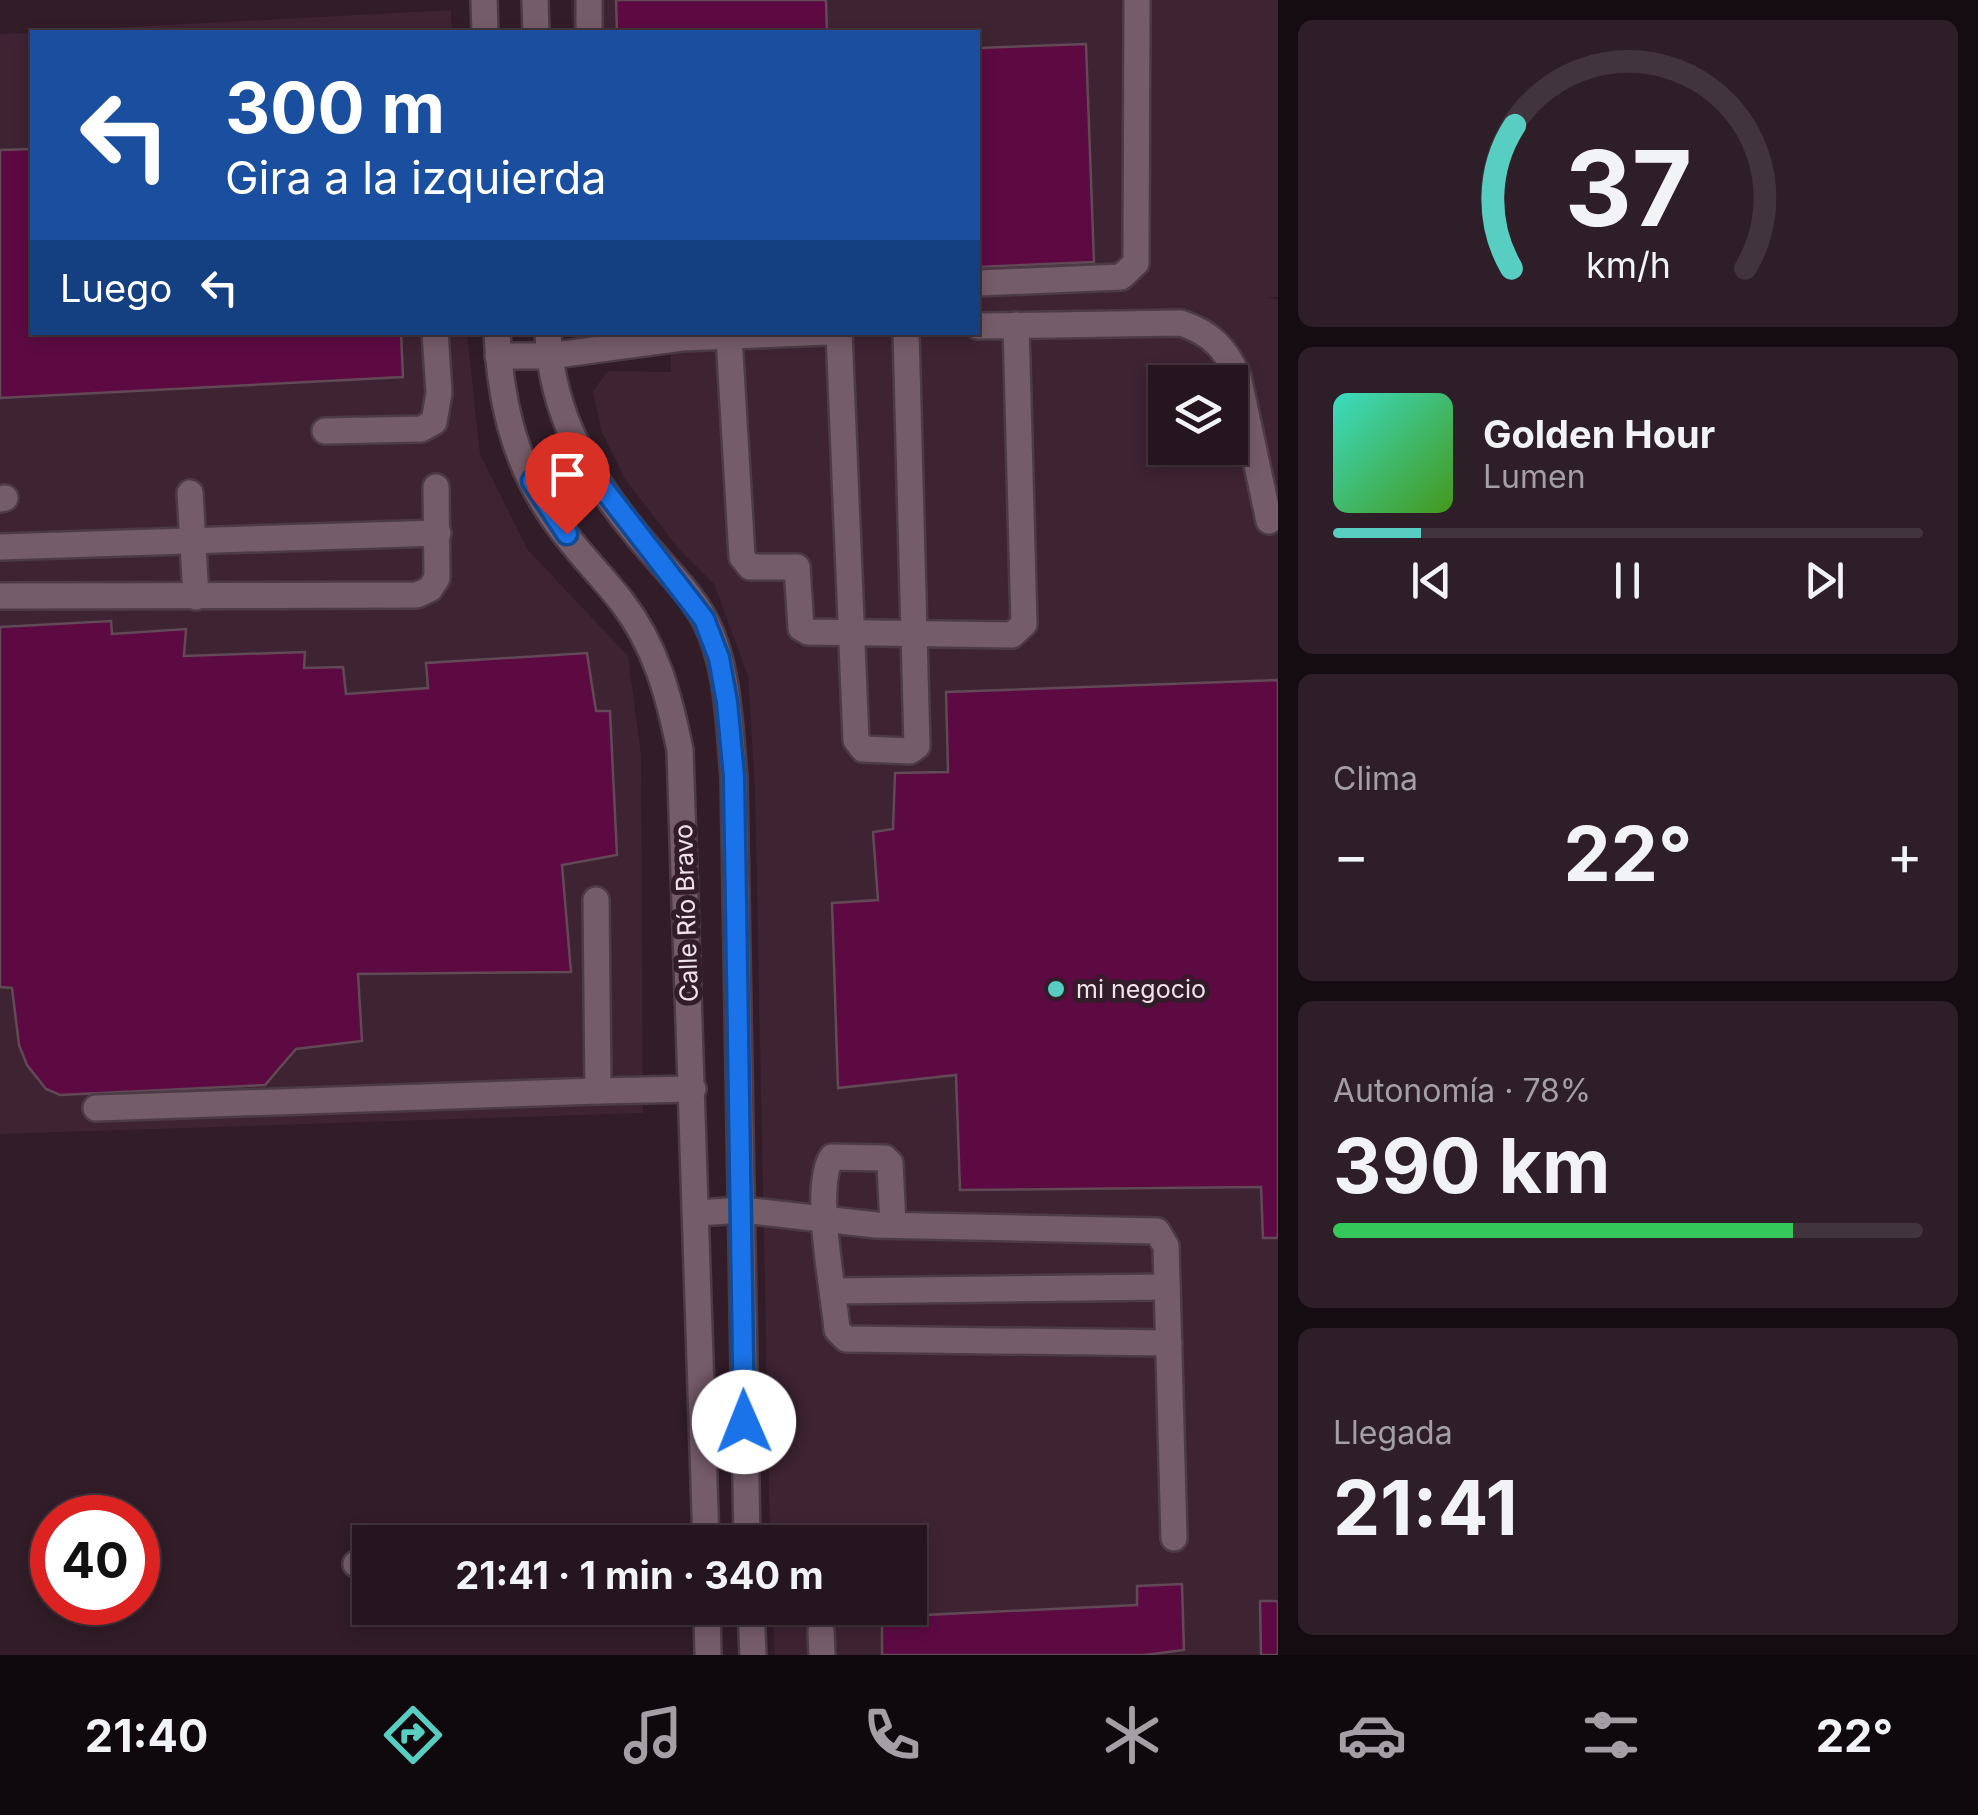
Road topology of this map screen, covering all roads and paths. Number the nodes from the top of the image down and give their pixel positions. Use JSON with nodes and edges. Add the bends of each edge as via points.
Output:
{"nodes":[{"id":1,"x":484,"y":0,"type":"edge"},
{"id":2,"x":535,"y":0,"type":"edge"},
{"id":3,"x":590,"y":0,"type":"edge"},
{"id":4,"x":1136,"y":0,"type":"edge"},
{"id":5,"x":485,"y":30,"type":"edge"},
{"id":6,"x":536,"y":30,"type":"edge"},
{"id":7,"x":589,"y":30,"type":"edge"},
{"id":8,"x":980,"y":282,"type":"edge"},
{"id":9,"x":1016,"y":325,"type":"junction"},
{"id":10,"x":980,"y":326,"type":"edge"},
{"id":11,"x":435,"y":335,"type":"edge"},
{"id":12,"x":754,"y":335,"type":"edge"},
{"id":13,"x":839,"y":335,"type":"edge"},
{"id":14,"x":906,"y":335,"type":"edge"},
{"id":15,"x":730,"y":336,"type":"junction"},
{"id":16,"x":497,"y":344,"type":"edge"},
{"id":17,"x":548,"y":344,"type":"edge"},
{"id":18,"x":325,"y":431,"type":"dead end"},
{"id":19,"x":585,"y":465,"type":"junction"},
{"id":20,"x":532,"y":481,"type":"junction"},
{"id":21,"x":436,"y":487,"type":"dead end"},
{"id":22,"x":190,"y":493,"type":"dead end"},
{"id":23,"x":1268,"y":522,"type":"dead end"},
{"id":24,"x":438,"y":533,"type":"junction"},
{"id":25,"x":194,"y":542,"type":"junction"},
{"id":26,"x":0,"y":548,"type":"edge"},
{"id":27,"x":0,"y":596,"type":"edge"},
{"id":28,"x":196,"y":597,"type":"junction"},
{"id":29,"x":850,"y":632,"type":"junction"},
{"id":30,"x":915,"y":633,"type":"junction"},
{"id":31,"x":596,"y":900,"type":"dead end"},
{"id":32,"x":693,"y":1089,"type":"junction"},
{"id":33,"x":598,"y":1091,"type":"junction"},
{"id":34,"x":96,"y":1108,"type":"dead end"},
{"id":35,"x":743,"y":1210,"type":"junction"},
{"id":36,"x":698,"y":1213,"type":"junction"},
{"id":37,"x":827,"y":1221,"type":"junction"},
{"id":38,"x":893,"y":1225,"type":"junction"},
{"id":39,"x":1167,"y":1287,"type":"junction"},
{"id":40,"x":834,"y":1291,"type":"junction"},
{"id":41,"x":1169,"y":1343,"type":"junction"},
{"id":42,"x":703,"y":1358,"type":"junction"},
{"id":43,"x":743,"y":1358,"type":"junction"},
{"id":44,"x":706,"y":1525,"type":"edge"},
{"id":45,"x":747,"y":1525,"type":"edge"},
{"id":46,"x":1174,"y":1538,"type":"dead end"},
{"id":47,"x":707,"y":1625,"type":"edge"},
{"id":48,"x":752,"y":1625,"type":"edge"},
{"id":49,"x":708,"y":1655,"type":"edge"},
{"id":50,"x":754,"y":1655,"type":"edge"}],
"edges":[{"from":1,"to":5,"type":"street"},
{"from":2,"to":6,"type":"street"},
{"from":3,"to":7,"type":"street"},
{"from":4,"to":8,"type":"street","via":[[1136,262],[1121,277]]},
{"from":9,"to":10,"type":"street"},
{"from":9,"to":23,"type":"street","via":[[1182,323],[1214,339],[1238,376]]},
{"from":9,"to":30,"type":"street","via":[[1024,624],[1012,634]]},
{"from":11,"to":18,"type":"street","via":[[434,422],[421,429]]},
{"from":12,"to":15,"type":"street"},
{"from":13,"to":29,"type":"street"},
{"from":14,"to":30,"type":"street"},
{"from":15,"to":17,"type":"street"},
{"from":15,"to":29,"type":"street","via":[[742,558],[750,566],[798,567],[804,631]]},
{"from":16,"to":17,"type":"street"},
{"from":16,"to":20,"type":"street","name":"Calle Río Bravo","via":[[506,415]]},
{"from":17,"to":19,"type":"street","name":"Calle Río Bravo","via":[[560,410]]},
{"from":19,"to":20,"type":"street"},
{"from":19,"to":35,"type":"street","name":"Calle Río Bravo","via":[[704,619],[719,658],[734,776]]},
{"from":20,"to":32,"type":"street","name":"Calle Río Bravo","via":[[550,514],[625,606],[668,688],[680,750]]},
{"from":21,"to":24,"type":"street"},
{"from":22,"to":25,"type":"street"},
{"from":24,"to":25,"type":"street"},
{"from":24,"to":28,"type":"street","via":[[437,578],[417,595]]},
{"from":25,"to":26,"type":"street"},
{"from":25,"to":28,"type":"street"},
{"from":27,"to":28,"type":"street"},
{"from":29,"to":30,"type":"street"},
{"from":29,"to":30,"type":"street","via":[[857,744],[910,751],[918,746]]},
{"from":31,"to":33,"type":"street"},
{"from":32,"to":33,"type":"street"},
{"from":32,"to":36,"type":"street","name":"Calle Río Bravo"},
{"from":33,"to":34,"type":"street"},
{"from":35,"to":36,"type":"street"},
{"from":35,"to":37,"type":"street"},
{"from":35,"to":43,"type":"street","name":"Calle Río Bravo"},
{"from":36,"to":42,"type":"street","name":"Calle Río Bravo"},
{"from":37,"to":38,"type":"street"},
{"from":37,"to":38,"type":"street","via":[[824,1169],[832,1158],[884,1158],[890,1163]]},
{"from":37,"to":40,"type":"street"},
{"from":38,"to":39,"type":"street","via":[[1151,1229],[1166,1246]]},
{"from":39,"to":40,"type":"street"},
{"from":39,"to":41,"type":"street"},
{"from":40,"to":41,"type":"street","via":[[838,1330],[846,1339]]},
{"from":41,"to":46,"type":"street"},
{"from":42,"to":43,"type":"street"},
{"from":42,"to":44,"type":"street","name":"Calle Río Bravo"},
{"from":43,"to":45,"type":"street","name":"Calle Río Bravo"},
{"from":47,"to":49,"type":"street"},
{"from":48,"to":50,"type":"street"}]}
